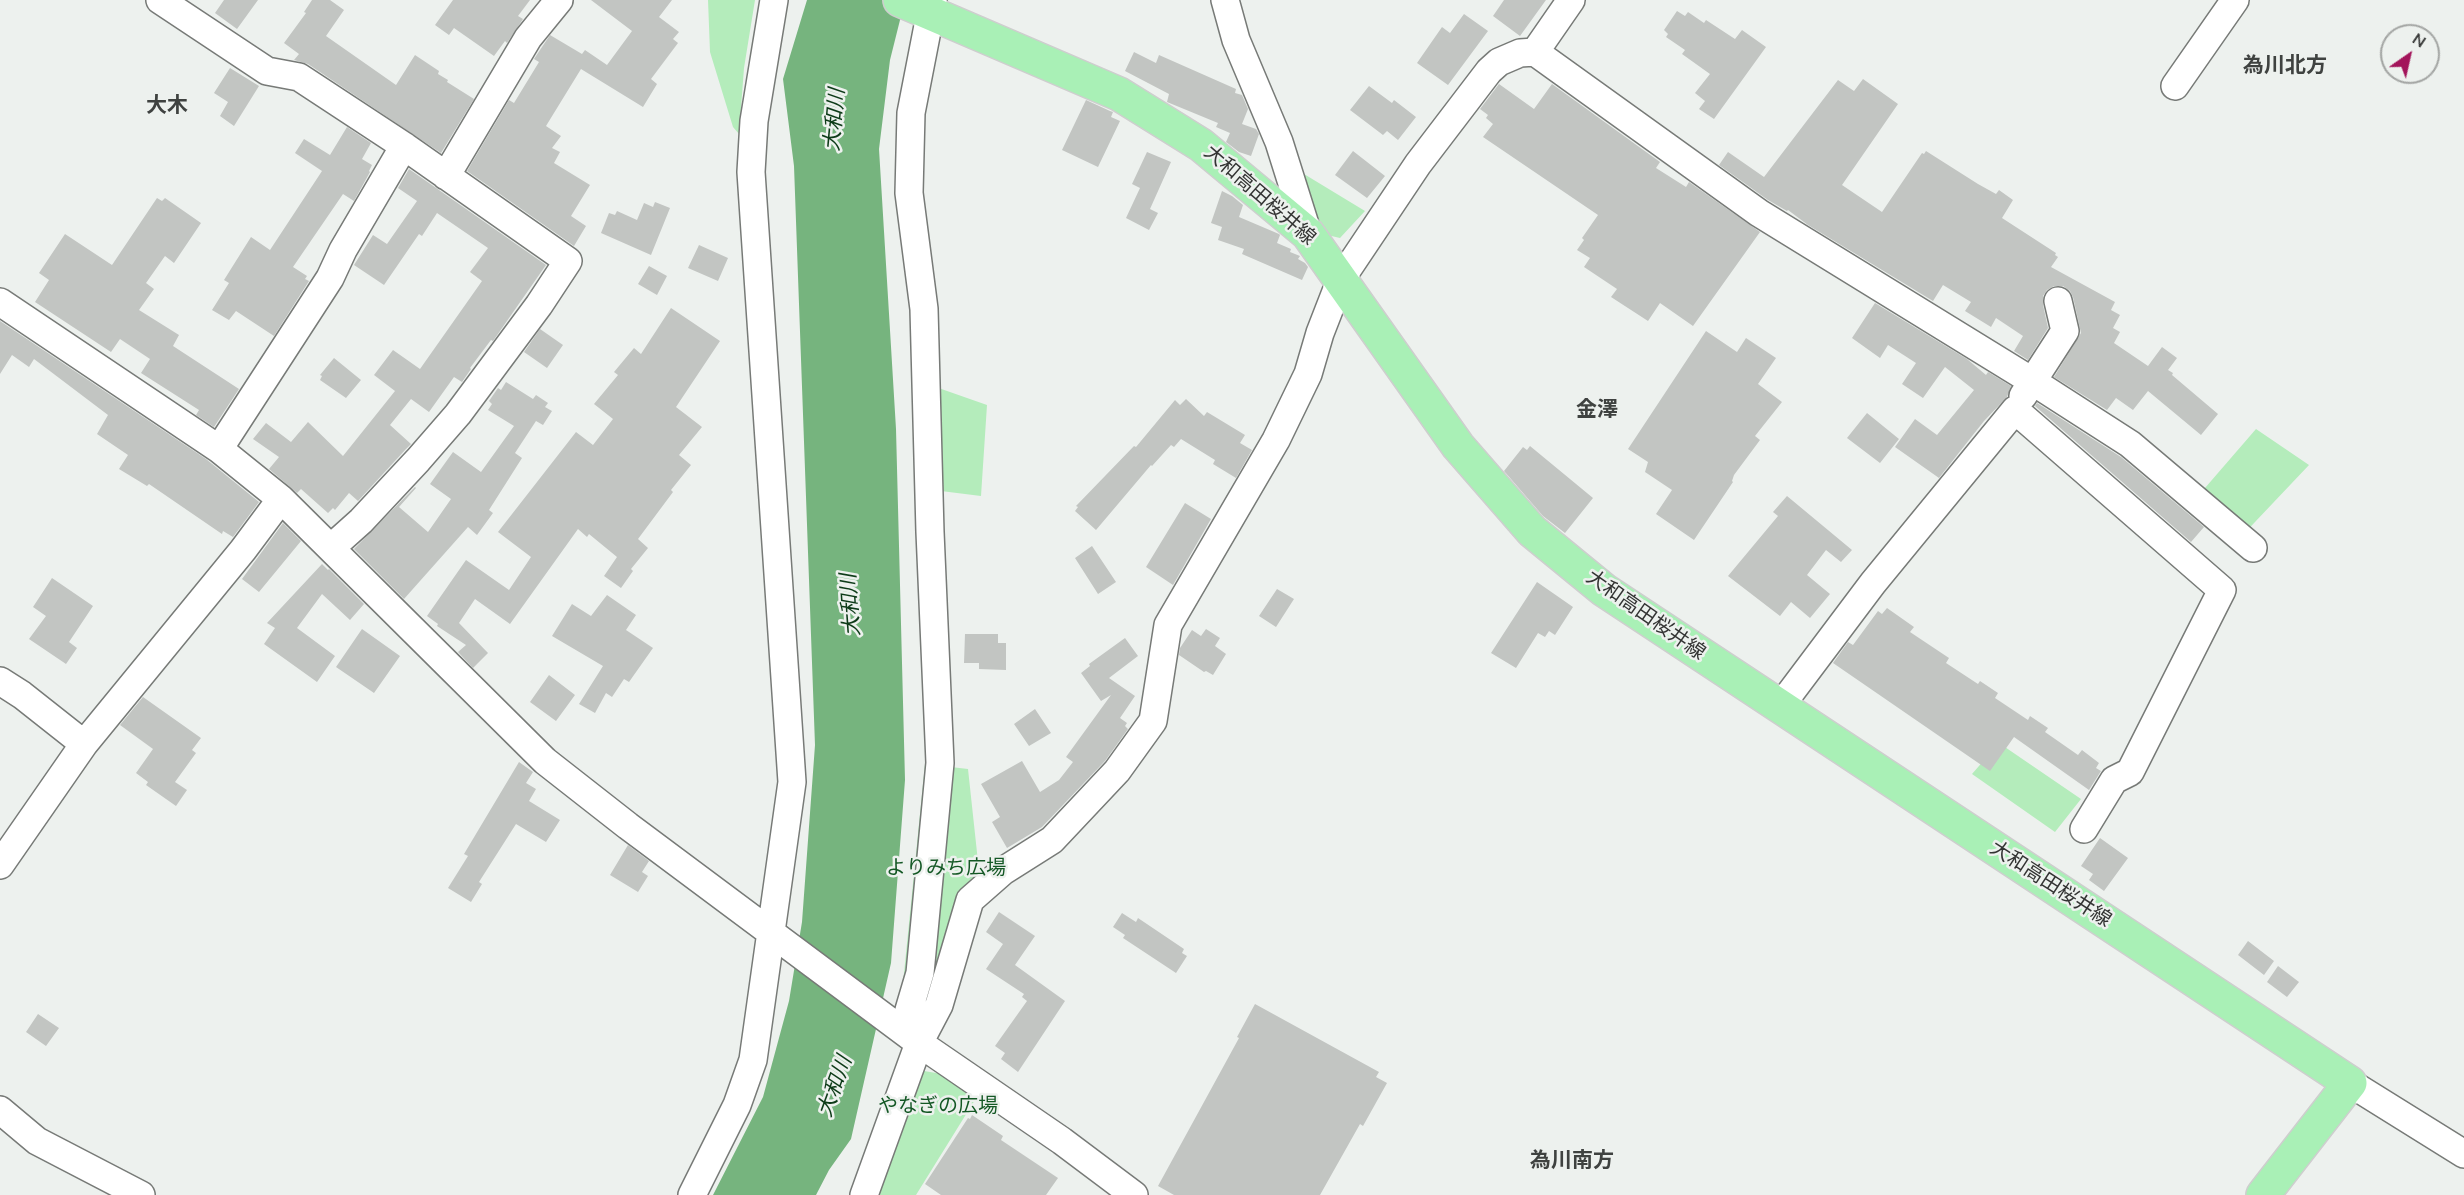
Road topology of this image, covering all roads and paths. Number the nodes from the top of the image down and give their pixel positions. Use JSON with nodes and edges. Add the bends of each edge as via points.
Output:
{"nodes":[{"id":1,"x":160,"y":0,"type":"edge"},
{"id":2,"x":559,"y":0,"type":"edge"},
{"id":3,"x":774,"y":0,"type":"edge"},
{"id":4,"x":1225,"y":0,"type":"edge"},
{"id":5,"x":1571,"y":0,"type":"edge"},
{"id":6,"x":2235,"y":0,"type":"edge"},
{"id":7,"x":921,"y":5,"type":"edge"},
{"id":8,"x":1535,"y":52,"type":"junction"},
{"id":9,"x":2175,"y":86,"type":"dead end"},
{"id":10,"x":404,"y":146,"type":"junction"},
{"id":11,"x":446,"y":176,"type":"junction"},
{"id":12,"x":1308,"y":234,"type":"junction"},
{"id":13,"x":1341,"y":279,"type":"junction"},
{"id":14,"x":2058,"y":301,"type":"dead end"},
{"id":15,"x":1,"y":306,"type":"edge"},
{"id":16,"x":2032,"y":381,"type":"junction"},
{"id":17,"x":2015,"y":410,"type":"junction"},
{"id":18,"x":219,"y":449,"type":"junction"},
{"id":19,"x":281,"y":499,"type":"junction"},
{"id":20,"x":332,"y":547,"type":"junction"},
{"id":21,"x":2253,"y":548,"type":"dead end"},
{"id":22,"x":0,"y":681,"type":"edge"},
{"id":23,"x":1779,"y":708,"type":"junction"},
{"id":24,"x":84,"y":744,"type":"junction"},
{"id":25,"x":2084,"y":829,"type":"dead end"},
{"id":26,"x":0,"y":864,"type":"edge"},
{"id":27,"x":775,"y":934,"type":"junction"},
{"id":28,"x":911,"y":1036,"type":"junction"},
{"id":29,"x":2350,"y":1083,"type":"junction"},
{"id":30,"x":0,"y":1110,"type":"edge"},
{"id":31,"x":2464,"y":1154,"type":"edge"},
{"id":32,"x":141,"y":1195,"type":"edge"},
{"id":33,"x":692,"y":1195,"type":"edge"},
{"id":34,"x":864,"y":1195,"type":"edge"},
{"id":35,"x":1134,"y":1195,"type":"edge"},
{"id":36,"x":2263,"y":1195,"type":"edge"}],
"edges":[{"from":1,"to":10,"type":"street","via":[[267,71],[299,77]]},
{"from":2,"to":11,"type":"street","via":[[528,38]]},
{"from":3,"to":27,"type":"street","via":[[754,121],[751,172],[792,782]]},
{"from":4,"to":12,"type":"street","via":[[1236,40],[1279,142]]},
{"from":5,"to":8,"type":"street"},
{"from":6,"to":9,"type":"street"},
{"from":7,"to":12,"type":"main road","name":"大和高田桜井線","via":[[1119,94],[1201,145]]},
{"from":7,"to":28,"type":"street","via":[[911,113],[909,193],[924,309],[939,763],[920,973],[909,1010]]},
{"from":8,"to":13,"type":"street","via":[[1520,52],[1489,71],[1418,164]]},
{"from":8,"to":16,"type":"street","via":[[1759,213]]},
{"from":10,"to":11,"type":"street"},
{"from":10,"to":18,"type":"street","via":[[342,250],[330,278]]},
{"from":11,"to":20,"type":"street","via":[[568,261],[458,414]]},
{"from":12,"to":13,"type":"main road","name":"大和高田桜井線"},
{"from":13,"to":23,"type":"main road","name":"大和高田桜井線","via":[[1458,446],[1532,531],[1604,590]]},
{"from":13,"to":28,"type":"street","via":[[1308,374],[1276,440],[1168,625],[1153,721],[1117,771],[1052,840],[1003,871],[970,900],[939,1005]]},
{"from":14,"to":16,"type":"street","via":[[2065,331]]},
{"from":15,"to":18,"type":"street"},
{"from":16,"to":17,"type":"street"},
{"from":16,"to":21,"type":"street","via":[[2130,444]]},
{"from":17,"to":23,"type":"street","via":[[1873,583]]},
{"from":17,"to":25,"type":"street","via":[[2222,590],[2130,772],[2114,780]]},
{"from":18,"to":19,"type":"street"},
{"from":19,"to":20,"type":"street"},
{"from":19,"to":24,"type":"street"},
{"from":20,"to":27,"type":"street","via":[[545,761]]},
{"from":22,"to":24,"type":"street"},
{"from":23,"to":29,"type":"main road","name":"大和高田桜井線"},
{"from":24,"to":26,"type":"street"},
{"from":27,"to":28,"type":"street"},
{"from":27,"to":33,"type":"street","via":[[753,1060],[737,1105]]},
{"from":28,"to":34,"type":"street"},
{"from":28,"to":35,"type":"street"},
{"from":29,"to":31,"type":"street"},
{"from":29,"to":36,"type":"main road"},
{"from":30,"to":32,"type":"street","via":[[37,1141]]}]}
